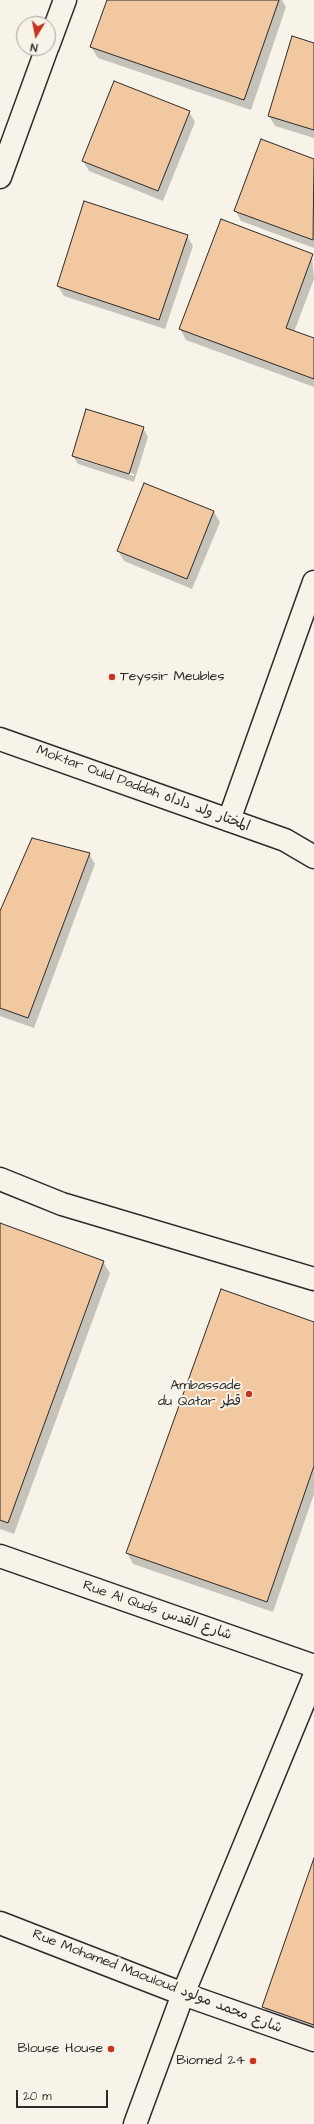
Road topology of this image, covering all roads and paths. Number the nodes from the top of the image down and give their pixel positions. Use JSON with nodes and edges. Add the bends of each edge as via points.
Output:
{"nodes":[{"id":1,"x":65,"y":0,"type":"edge"},
{"id":2,"x":56,"y":25,"type":"edge"},
{"id":3,"x":44,"y":56,"type":"edge"},
{"id":4,"x":6,"y":141,"type":"edge"},
{"id":5,"x":0,"y":177,"type":"edge"},
{"id":6,"x":314,"y":582,"type":"edge"},
{"id":7,"x":0,"y":739,"type":"edge"},
{"id":8,"x":229,"y":820,"type":"junction"},
{"id":9,"x":285,"y":840,"type":"junction"},
{"id":10,"x":314,"y":845,"type":"edge"},
{"id":11,"x":314,"y":857,"type":"edge"},
{"id":12,"x":0,"y":1179,"type":"edge"},
{"id":13,"x":314,"y":1279,"type":"edge"},
{"id":14,"x":0,"y":1556,"type":"edge"},
{"id":15,"x":314,"y":1666,"type":"edge"},
{"id":16,"x":314,"y":1677,"type":"edge"},
{"id":17,"x":0,"y":1923,"type":"edge"},
{"id":18,"x":183,"y":1994,"type":"junction"},
{"id":19,"x":314,"y":2040,"type":"edge"},
{"id":20,"x":135,"y":2124,"type":"edge"}],
"edges":[{"from":1,"to":2,"type":"street"},
{"from":3,"to":4,"type":"street"},
{"from":4,"to":5,"type":"street"},
{"from":6,"to":8,"type":"street"},
{"from":7,"to":8,"type":"street","name":"Moktar Ould Daddah المختار ولد داداه"},
{"from":8,"to":9,"type":"street","name":"Moktar Ould Daddah المختار ولد داداه"},
{"from":9,"to":10,"type":"street","name":"Moktar Ould Daddah المختار ولد داداه"},
{"from":9,"to":11,"type":"street","name":"Moktar Ould Daddah المختار ولد داداه"},
{"from":12,"to":13,"type":"street","via":[[62,1204]]},
{"from":14,"to":15,"type":"street","name":"Rue Al Quds شارع القدس"},
{"from":16,"to":18,"type":"street"},
{"from":17,"to":18,"type":"street","name":"Rue Mohamed Maouloud شارع محمد مولود"},
{"from":18,"to":19,"type":"street","name":"Rue Mohamed Maouloud شارع محمد مولود"},
{"from":18,"to":20,"type":"street"}]}
